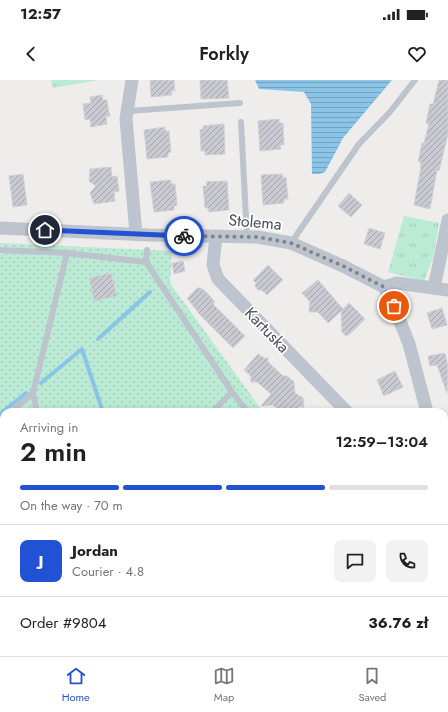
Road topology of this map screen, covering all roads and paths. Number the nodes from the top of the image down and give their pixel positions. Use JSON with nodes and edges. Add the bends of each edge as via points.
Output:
{"nodes":[{"id":1,"x":132,"y":80,"type":"edge"},
{"id":2,"x":415,"y":80,"type":"edge"},
{"id":3,"x":240,"y":103,"type":"dead end"},
{"id":4,"x":128,"y":111,"type":"junction"},
{"id":5,"x":241,"y":122,"type":"dead end"},
{"id":6,"x":448,"y":220,"type":"edge"},
{"id":7,"x":0,"y":228,"type":"edge"},
{"id":8,"x":136,"y":234,"type":"junction"},
{"id":9,"x":216,"y":236,"type":"junction"},
{"id":10,"x":247,"y":237,"type":"junction"},
{"id":11,"x":291,"y":243,"type":"junction"},
{"id":12,"x":0,"y":250,"type":"edge"},
{"id":13,"x":147,"y":250,"type":"dead end"},
{"id":14,"x":68,"y":253,"type":"junction"},
{"id":15,"x":146,"y":262,"type":"junction"},
{"id":16,"x":384,"y":287,"type":"junction"},
{"id":17,"x":434,"y":288,"type":"junction"},
{"id":18,"x":448,"y":290,"type":"edge"},
{"id":19,"x":232,"y":392,"type":"junction"},
{"id":20,"x":33,"y":393,"type":"junction"},
{"id":21,"x":15,"y":408,"type":"edge"},
{"id":22,"x":36,"y":408,"type":"edge"},
{"id":23,"x":216,"y":408,"type":"edge"},
{"id":24,"x":245,"y":408,"type":"edge"},
{"id":25,"x":343,"y":408,"type":"edge"},
{"id":26,"x":426,"y":408,"type":"edge"}],
"edges":[{"from":1,"to":4,"type":"street"},
{"from":2,"to":11,"type":"lane","via":[[390,112],[359,144]]},
{"from":3,"to":4,"type":"lane"},
{"from":4,"to":8,"type":"street","via":[[126,119]]},
{"from":5,"to":10,"type":"lane"},
{"from":6,"to":17,"type":"street"},
{"from":7,"to":8,"type":"street","name":"Stolema"},
{"from":8,"to":9,"type":"street","name":"Stolema"},
{"from":9,"to":10,"type":"street","name":"Stolema"},
{"from":9,"to":25,"type":"street","name":"Kartuska","via":[[213,265],[218,279]]},
{"from":10,"to":11,"type":"street","name":"Stolema"},
{"from":11,"to":16,"type":"street","name":"Stolema"},
{"from":12,"to":14,"type":"lane"},
{"from":13,"to":15,"type":"lane"},
{"from":14,"to":15,"type":"lane"},
{"from":14,"to":20,"type":"lane"},
{"from":15,"to":19,"type":"lane"},
{"from":16,"to":17,"type":"street","via":[[397,283]]},
{"from":16,"to":26,"type":"street","via":[[409,344]]},
{"from":17,"to":18,"type":"street"},
{"from":19,"to":23,"type":"lane"},
{"from":19,"to":24,"type":"lane"},
{"from":20,"to":21,"type":"lane"},
{"from":20,"to":22,"type":"lane"}]}
